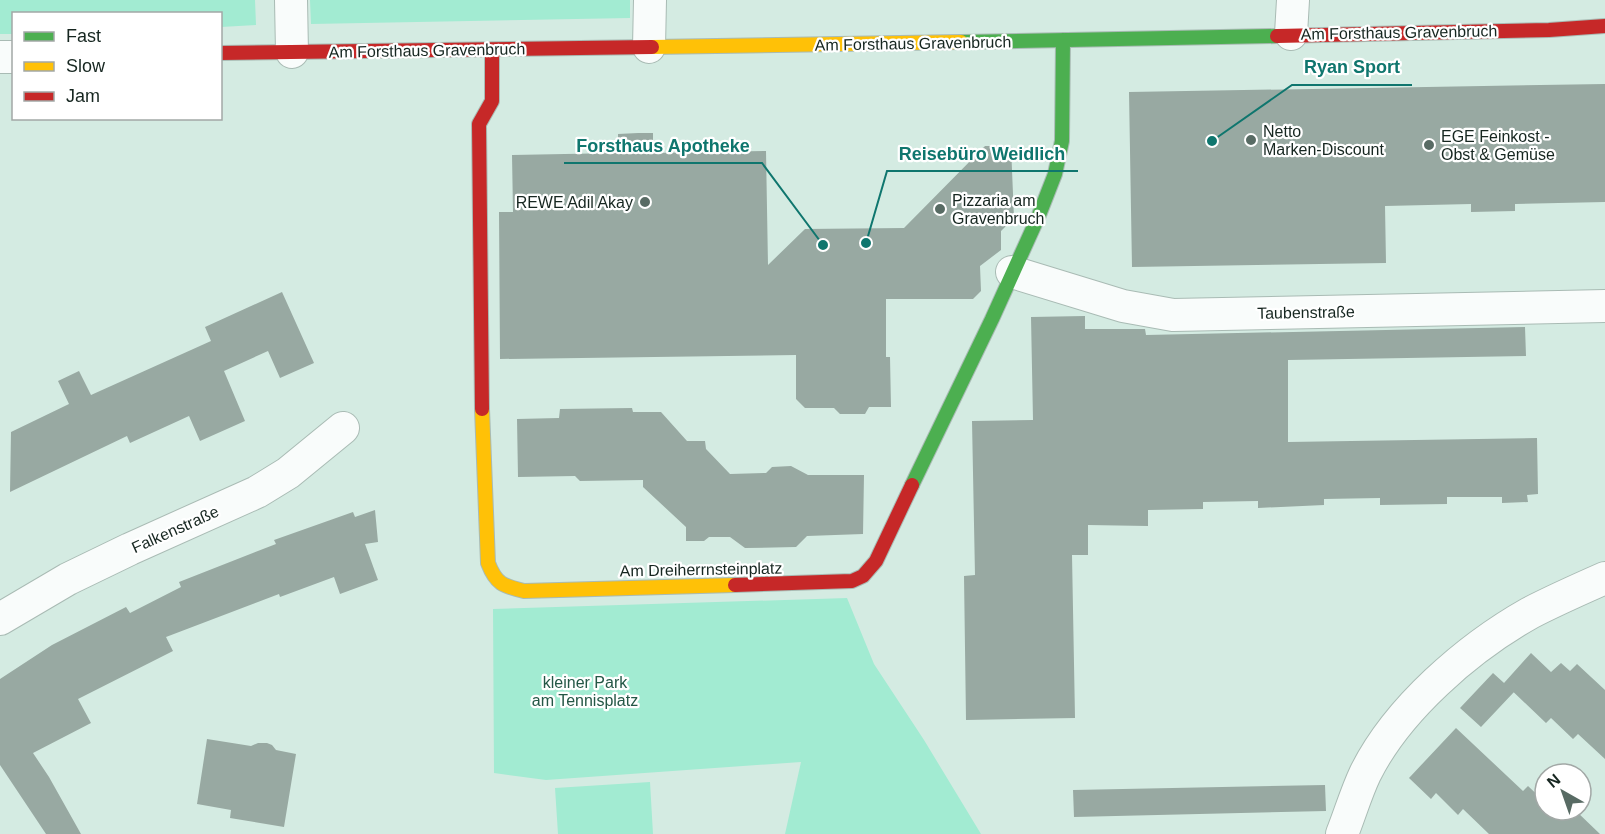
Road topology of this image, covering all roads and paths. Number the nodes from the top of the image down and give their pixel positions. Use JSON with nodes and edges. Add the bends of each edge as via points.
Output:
{"nodes":[{"id":1,"x":291,"y":0,"type":"edge"},
{"id":2,"x":650,"y":0,"type":"edge"},
{"id":3,"x":1293,"y":0,"type":"edge"},
{"id":4,"x":1605,"y":26,"type":"edge"},
{"id":5,"x":1292,"y":34,"type":"junction"},
{"id":6,"x":1064,"y":40,"type":"junction"},
{"id":7,"x":649,"y":47,"type":"junction"},
{"id":8,"x":492,"y":50,"type":"junction"},
{"id":9,"x":292,"y":52,"type":"junction"},
{"id":10,"x":222,"y":53,"type":"edge"},
{"id":11,"x":1012,"y":272,"type":"junction"},
{"id":12,"x":1605,"y":306,"type":"edge"},
{"id":13,"x":343,"y":428,"type":"dead end"},
{"id":14,"x":1605,"y":578,"type":"edge"},
{"id":15,"x":0,"y":619,"type":"edge"},
{"id":16,"x":1342,"y":834,"type":"edge"}],
"edges":[{"from":1,"to":9,"type":"street"},
{"from":2,"to":7,"type":"street"},
{"from":3,"to":5,"type":"street"},
{"from":4,"to":5,"type":"street","name":"Am Forsthaus Gravenbruch"},
{"from":5,"to":6,"type":"street","name":"Am Forsthaus Gravenbruch"},
{"from":6,"to":7,"type":"street","name":"Am Forsthaus Gravenbruch"},
{"from":6,"to":11,"type":"street","name":"Am Dreiherrnsteinplatz","via":[[1060,152],[1039,215]]},
{"from":7,"to":8,"type":"street","name":"Am Forsthaus Gravenbruch"},
{"from":8,"to":9,"type":"street","name":"Am Forsthaus Gravenbruch"},
{"from":8,"to":11,"type":"street","name":"Am Dreiherrnsteinplatz","via":[[492,101],[479,124],[482,432],[488,563],[493,578],[504,586],[524,591],[837,582],[863,576],[876,561]]},
{"from":9,"to":10,"type":"street","name":"Am Forsthaus Gravenbruch"},
{"from":11,"to":12,"type":"street","name":"Taubenstraße","via":[[1123,306],[1173,315]]},
{"from":13,"to":15,"type":"street","name":"Falkenstraße","via":[[288,473],[257,492],[68,579]]},
{"from":14,"to":16,"type":"street","via":[[1503,629],[1419,700],[1366,772]]}]}
